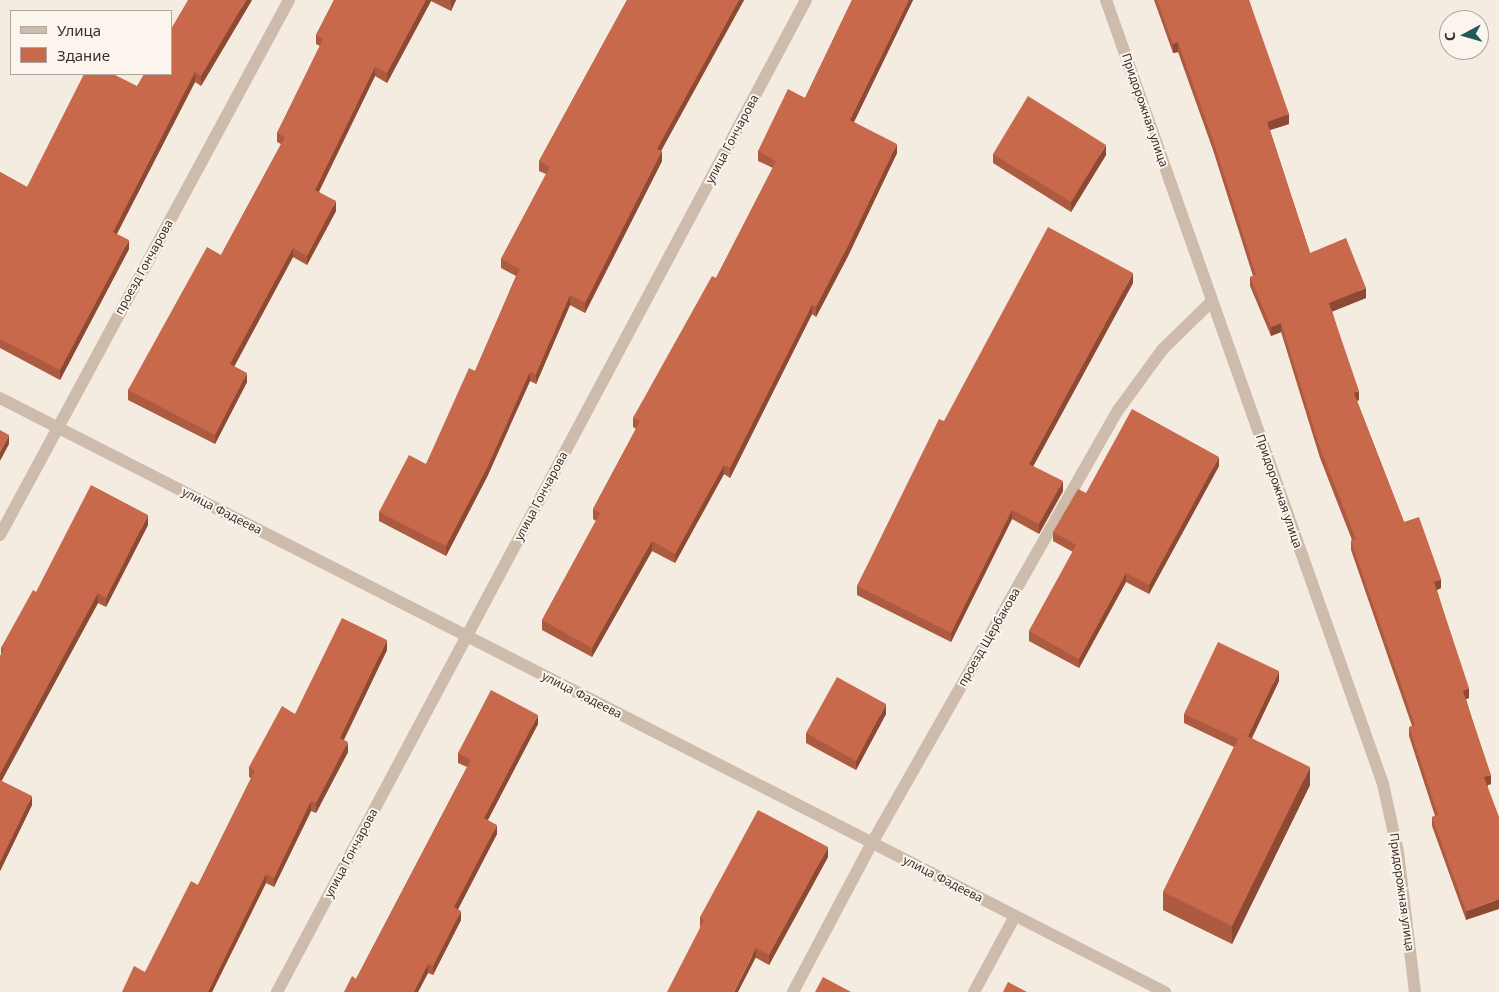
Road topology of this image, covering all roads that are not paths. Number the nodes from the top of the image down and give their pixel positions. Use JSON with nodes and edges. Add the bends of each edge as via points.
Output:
{"nodes":[{"id":1,"x":289,"y":0,"type":"edge"},
{"id":2,"x":806,"y":0,"type":"edge"},
{"id":3,"x":1106,"y":0,"type":"edge"},
{"id":4,"x":1212,"y":301,"type":"junction"},
{"id":5,"x":0,"y":398,"type":"edge"},
{"id":6,"x":57,"y":427,"type":"junction"},
{"id":7,"x":0,"y":535,"type":"edge"},
{"id":8,"x":466,"y":636,"type":"junction"},
{"id":9,"x":872,"y":843,"type":"junction"},
{"id":10,"x":1016,"y":916,"type":"junction"},
{"id":11,"x":277,"y":992,"type":"edge"},
{"id":12,"x":793,"y":992,"type":"edge"},
{"id":13,"x":974,"y":992,"type":"edge"},
{"id":14,"x":1165,"y":992,"type":"edge"},
{"id":15,"x":1415,"y":992,"type":"edge"}],
"edges":[{"from":1,"to":6,"type":"street","name":"проезд Гончарова"},
{"from":2,"to":8,"type":"street","name":"улица Гончарова"},
{"from":3,"to":4,"type":"street","name":"Придорожная улица"},
{"from":4,"to":9,"type":"street","name":"проезд Щербакова","via":[[1162,350],[1119,409]]},
{"from":4,"to":15,"type":"street","name":"Придорожная улица","via":[[1383,784],[1398,852]]},
{"from":5,"to":6,"type":"street","name":"улица Фадеева"},
{"from":6,"to":7,"type":"street","name":"проезд Гончарова"},
{"from":6,"to":8,"type":"street","name":"улица Фадеева"},
{"from":8,"to":9,"type":"street","name":"улица Фадеева"},
{"from":8,"to":11,"type":"street","name":"улица Гончарова"},
{"from":9,"to":10,"type":"street","name":"улица Фадеева"},
{"from":9,"to":12,"type":"street","name":"проезд Щербакова"},
{"from":10,"to":13,"type":"street"},
{"from":10,"to":14,"type":"street","name":"улица Фадеева"}]}
